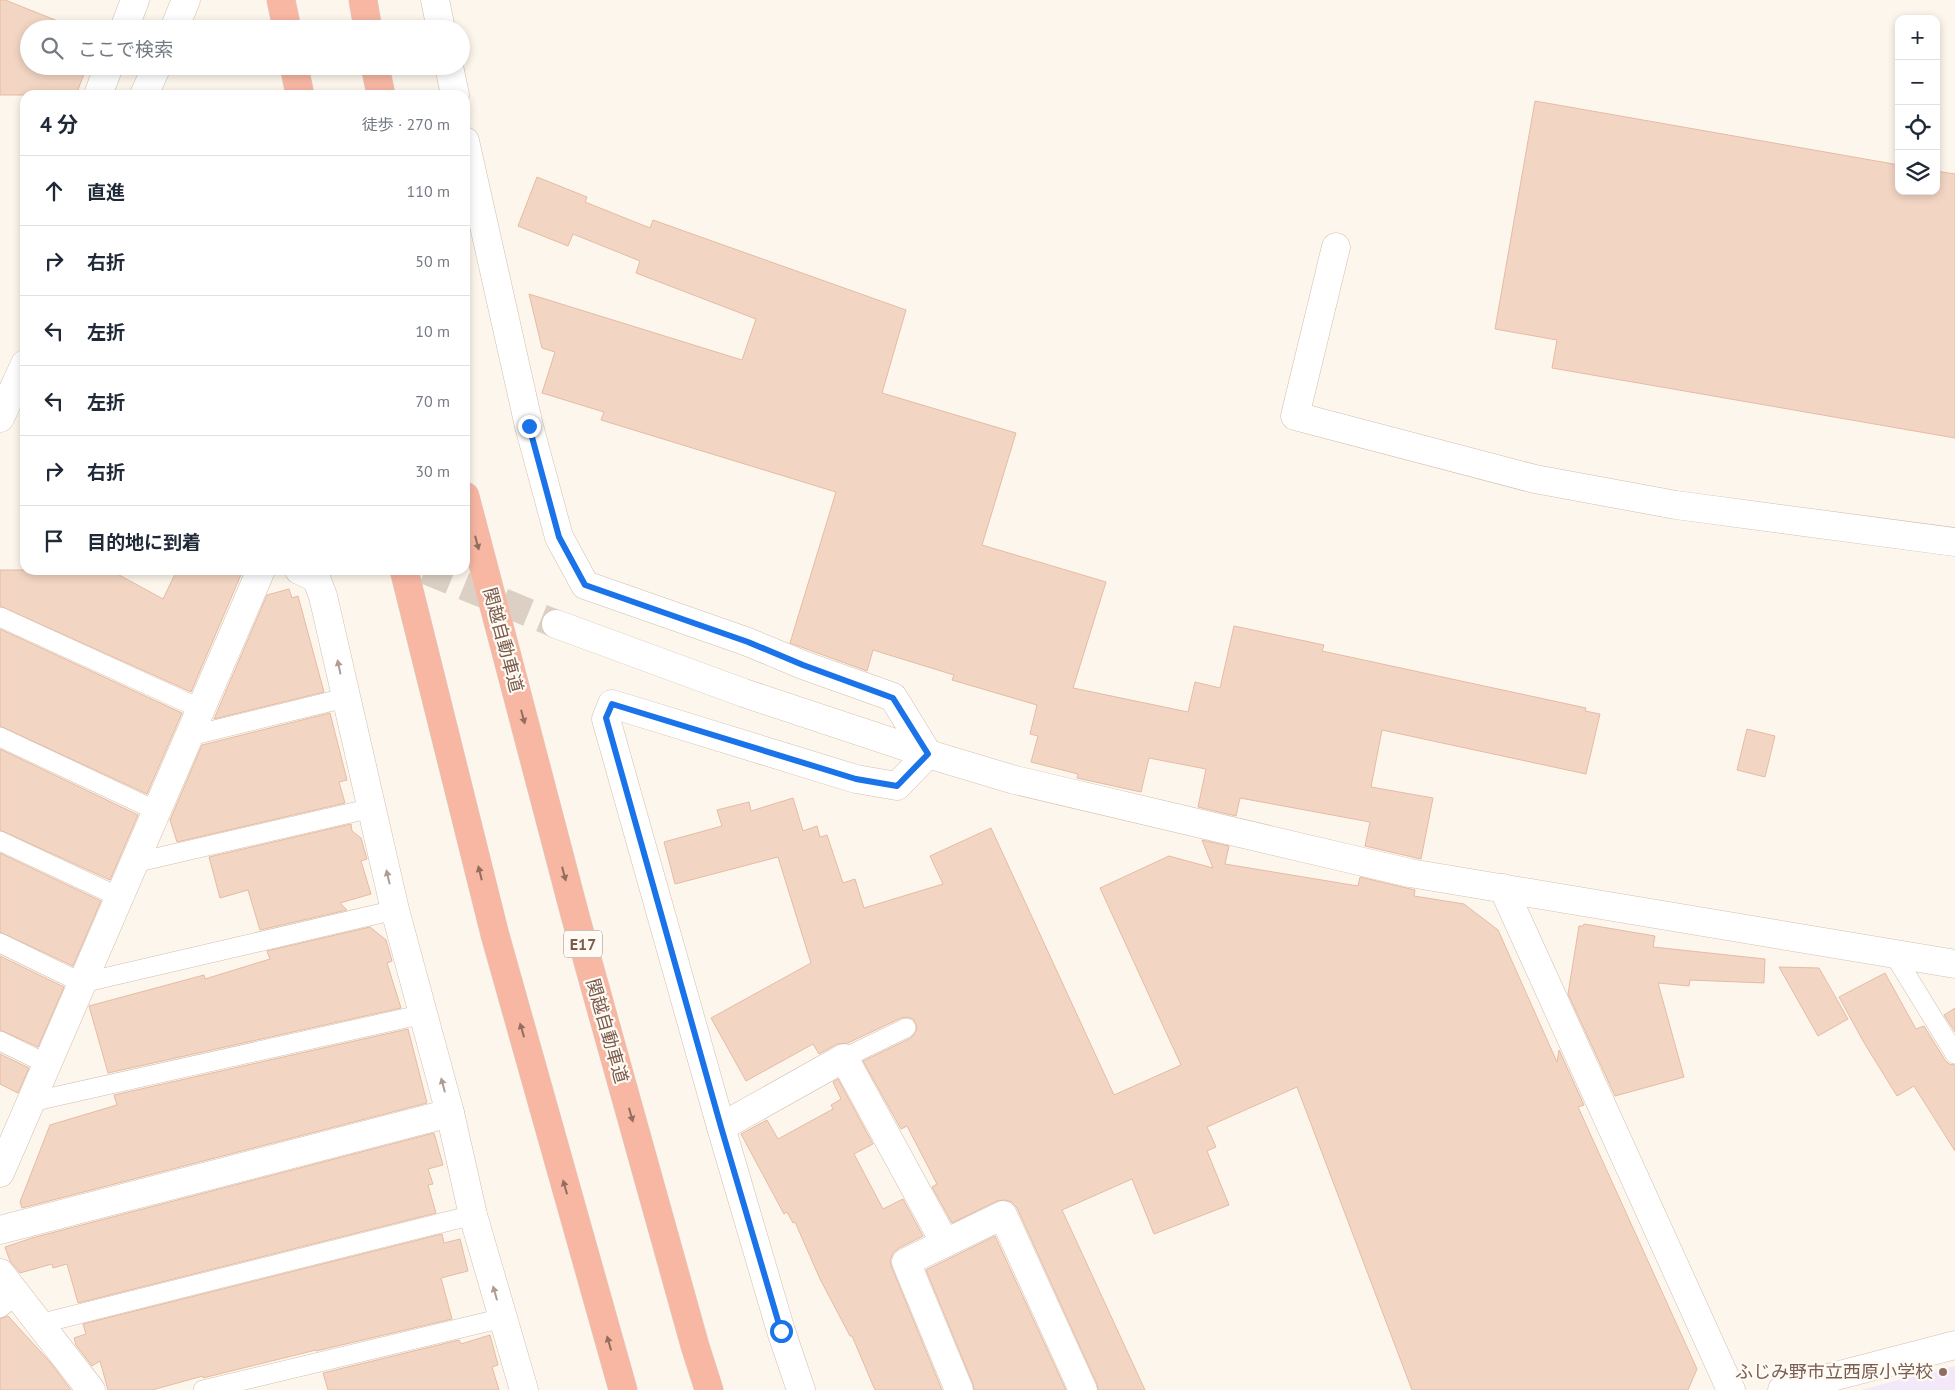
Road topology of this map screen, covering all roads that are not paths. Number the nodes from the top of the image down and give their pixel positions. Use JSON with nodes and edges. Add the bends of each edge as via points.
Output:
{"nodes":[{"id":1,"x":135,"y":0,"type":"edge"},
{"id":2,"x":186,"y":0,"type":"edge"},
{"id":3,"x":281,"y":0,"type":"edge"},
{"id":4,"x":363,"y":0,"type":"edge"},
{"id":5,"x":435,"y":0,"type":"edge"},
{"id":6,"x":127,"y":20,"type":"edge"},
{"id":7,"x":178,"y":20,"type":"edge"},
{"id":8,"x":285,"y":20,"type":"edge"},
{"id":9,"x":366,"y":20,"type":"edge"},
{"id":10,"x":439,"y":20,"type":"edge"},
{"id":11,"x":106,"y":75,"type":"edge"},
{"id":12,"x":153,"y":75,"type":"edge"},
{"id":13,"x":296,"y":75,"type":"edge"},
{"id":14,"x":377,"y":75,"type":"edge"},
{"id":15,"x":451,"y":75,"type":"edge"},
{"id":16,"x":100,"y":90,"type":"edge"},
{"id":17,"x":146,"y":90,"type":"edge"},
{"id":18,"x":299,"y":90,"type":"edge"},
{"id":19,"x":380,"y":90,"type":"edge"},
{"id":20,"x":454,"y":90,"type":"edge"},
{"id":21,"x":470,"y":164,"type":"edge"},
{"id":22,"x":1336,"y":247,"type":"dead end"},
{"id":23,"x":16,"y":379,"type":"edge"},
{"id":24,"x":0,"y":418,"type":"edge"},
{"id":25,"x":470,"y":515,"type":"edge"},
{"id":26,"x":1955,"y":542,"type":"edge"},
{"id":27,"x":259,"y":575,"type":"edge"},
{"id":28,"x":310,"y":575,"type":"edge"},
{"id":29,"x":405,"y":575,"type":"edge"},
{"id":30,"x":0,"y":617,"type":"edge"},
{"id":31,"x":556,"y":624,"type":"tunnel mouth"},
{"id":32,"x":345,"y":698,"type":"junction"},
{"id":33,"x":201,"y":709,"type":"junction"},
{"id":34,"x":0,"y":736,"type":"edge"},
{"id":35,"x":190,"y":736,"type":"junction"},
{"id":36,"x":928,"y":754,"type":"junction"},
{"id":37,"x":372,"y":808,"type":"junction"},
{"id":38,"x":157,"y":811,"type":"junction"},
{"id":39,"x":0,"y":841,"type":"edge"},
{"id":40,"x":134,"y":863,"type":"junction"},
{"id":41,"x":1503,"y":888,"type":"junction"},
{"id":42,"x":119,"y":897,"type":"junction"},
{"id":43,"x":395,"y":910,"type":"junction"},
{"id":44,"x":0,"y":943,"type":"edge"},
{"id":45,"x":1893,"y":953,"type":"junction"},
{"id":46,"x":1955,"y":964,"type":"edge"},
{"id":47,"x":82,"y":983,"type":"junction"},
{"id":48,"x":424,"y":1014,"type":"junction"},
{"id":49,"x":906,"y":1028,"type":"dead end"},
{"id":50,"x":0,"y":1041,"type":"edge"},
{"id":51,"x":1955,"y":1054,"type":"edge"},
{"id":52,"x":844,"y":1058,"type":"junction"},
{"id":53,"x":47,"y":1064,"type":"junction"},
{"id":54,"x":31,"y":1102,"type":"junction"},
{"id":55,"x":450,"y":1113,"type":"junction"},
{"id":56,"x":721,"y":1127,"type":"junction"},
{"id":57,"x":6,"y":1141,"type":"edge"},
{"id":58,"x":0,"y":1173,"type":"edge"},
{"id":59,"x":473,"y":1215,"type":"junction"},
{"id":60,"x":0,"y":1230,"type":"edge"},
{"id":61,"x":945,"y":1243,"type":"junction"},
{"id":62,"x":5,"y":1292,"type":"edge"},
{"id":63,"x":503,"y":1318,"type":"junction"},
{"id":64,"x":39,"y":1324,"type":"junction"},
{"id":65,"x":1955,"y":1345,"type":"edge"},
{"id":66,"x":91,"y":1390,"type":"edge"},
{"id":67,"x":203,"y":1390,"type":"edge"},
{"id":68,"x":524,"y":1390,"type":"edge"},
{"id":69,"x":623,"y":1390,"type":"edge"},
{"id":70,"x":709,"y":1390,"type":"edge"},
{"id":71,"x":801,"y":1390,"type":"edge"},
{"id":72,"x":959,"y":1390,"type":"edge"},
{"id":73,"x":1083,"y":1390,"type":"edge"},
{"id":74,"x":1731,"y":1390,"type":"edge"},
{"id":75,"x":1782,"y":1390,"type":"edge"}],
"edges":[{"from":1,"to":6,"type":"street"},
{"from":2,"to":7,"type":"street"},
{"from":3,"to":8,"type":"highway"},
{"from":4,"to":9,"type":"highway"},
{"from":5,"to":10,"type":"street"},
{"from":11,"to":16,"type":"street"},
{"from":12,"to":17,"type":"street"},
{"from":13,"to":18,"type":"highway"},
{"from":14,"to":19,"type":"highway"},
{"from":15,"to":20,"type":"street"},
{"from":21,"to":36,"type":"street","via":[[529,426],[559,537],[585,585],[748,642],[893,698]]},
{"from":22,"to":26,"type":"street","via":[[1295,416],[1535,479],[1676,505]]},
{"from":23,"to":24,"type":"street"},
{"from":25,"to":70,"type":"highway","name":"関越自動車道","number":"E17","one_way":true,"via":[[576,919]]},
{"from":27,"to":33,"type":"street"},
{"from":32,"to":28,"type":"street","one_way":true,"via":[[323,596],[316,578]]},
{"from":69,"to":29,"type":"highway","one_way":true,"via":[[495,935]]},
{"from":30,"to":33,"type":"lane"},
{"from":31,"to":36,"type":"street","via":[[744,694]]},
{"from":32,"to":35,"type":"lane"},
{"from":32,"to":37,"type":"street"},
{"from":33,"to":35,"type":"street"},
{"from":34,"to":38,"type":"lane"},
{"from":35,"to":38,"type":"street"},
{"from":36,"to":41,"type":"street","via":[[1015,780],[1410,872]]},
{"from":36,"to":56,"type":"street","via":[[897,786],[856,779],[612,704],[606,718]]},
{"from":37,"to":40,"type":"lane"},
{"from":43,"to":37,"type":"street","one_way":true},
{"from":38,"to":40,"type":"street"},
{"from":39,"to":42,"type":"lane"},
{"from":40,"to":42,"type":"street"},
{"from":41,"to":45,"type":"street"},
{"from":41,"to":74,"type":"street"},
{"from":42,"to":47,"type":"street"},
{"from":43,"to":47,"type":"lane"},
{"from":43,"to":48,"type":"street"},
{"from":44,"to":47,"type":"lane"},
{"from":45,"to":46,"type":"street"},
{"from":45,"to":51,"type":"lane"},
{"from":47,"to":53,"type":"street"},
{"from":48,"to":54,"type":"lane"},
{"from":55,"to":48,"type":"street","one_way":true},
{"from":49,"to":52,"type":"lane"},
{"from":50,"to":53,"type":"lane"},
{"from":52,"to":56,"type":"street"},
{"from":52,"to":61,"type":"street"},
{"from":53,"to":54,"type":"street"},
{"from":54,"to":57,"type":"street"},
{"from":55,"to":59,"type":"street"},
{"from":55,"to":60,"type":"street"},
{"from":56,"to":71,"type":"street"},
{"from":57,"to":58,"type":"street"},
{"from":63,"to":59,"type":"street","one_way":true},
{"from":59,"to":64,"type":"lane"},
{"from":61,"to":72,"type":"street","via":[[906,1262]]},
{"from":61,"to":73,"type":"street","via":[[1003,1215]]},
{"from":62,"to":64,"type":"street"},
{"from":63,"to":67,"type":"lane"},
{"from":63,"to":68,"type":"street"},
{"from":64,"to":66,"type":"street"},
{"from":65,"to":75,"type":"street"}]}
